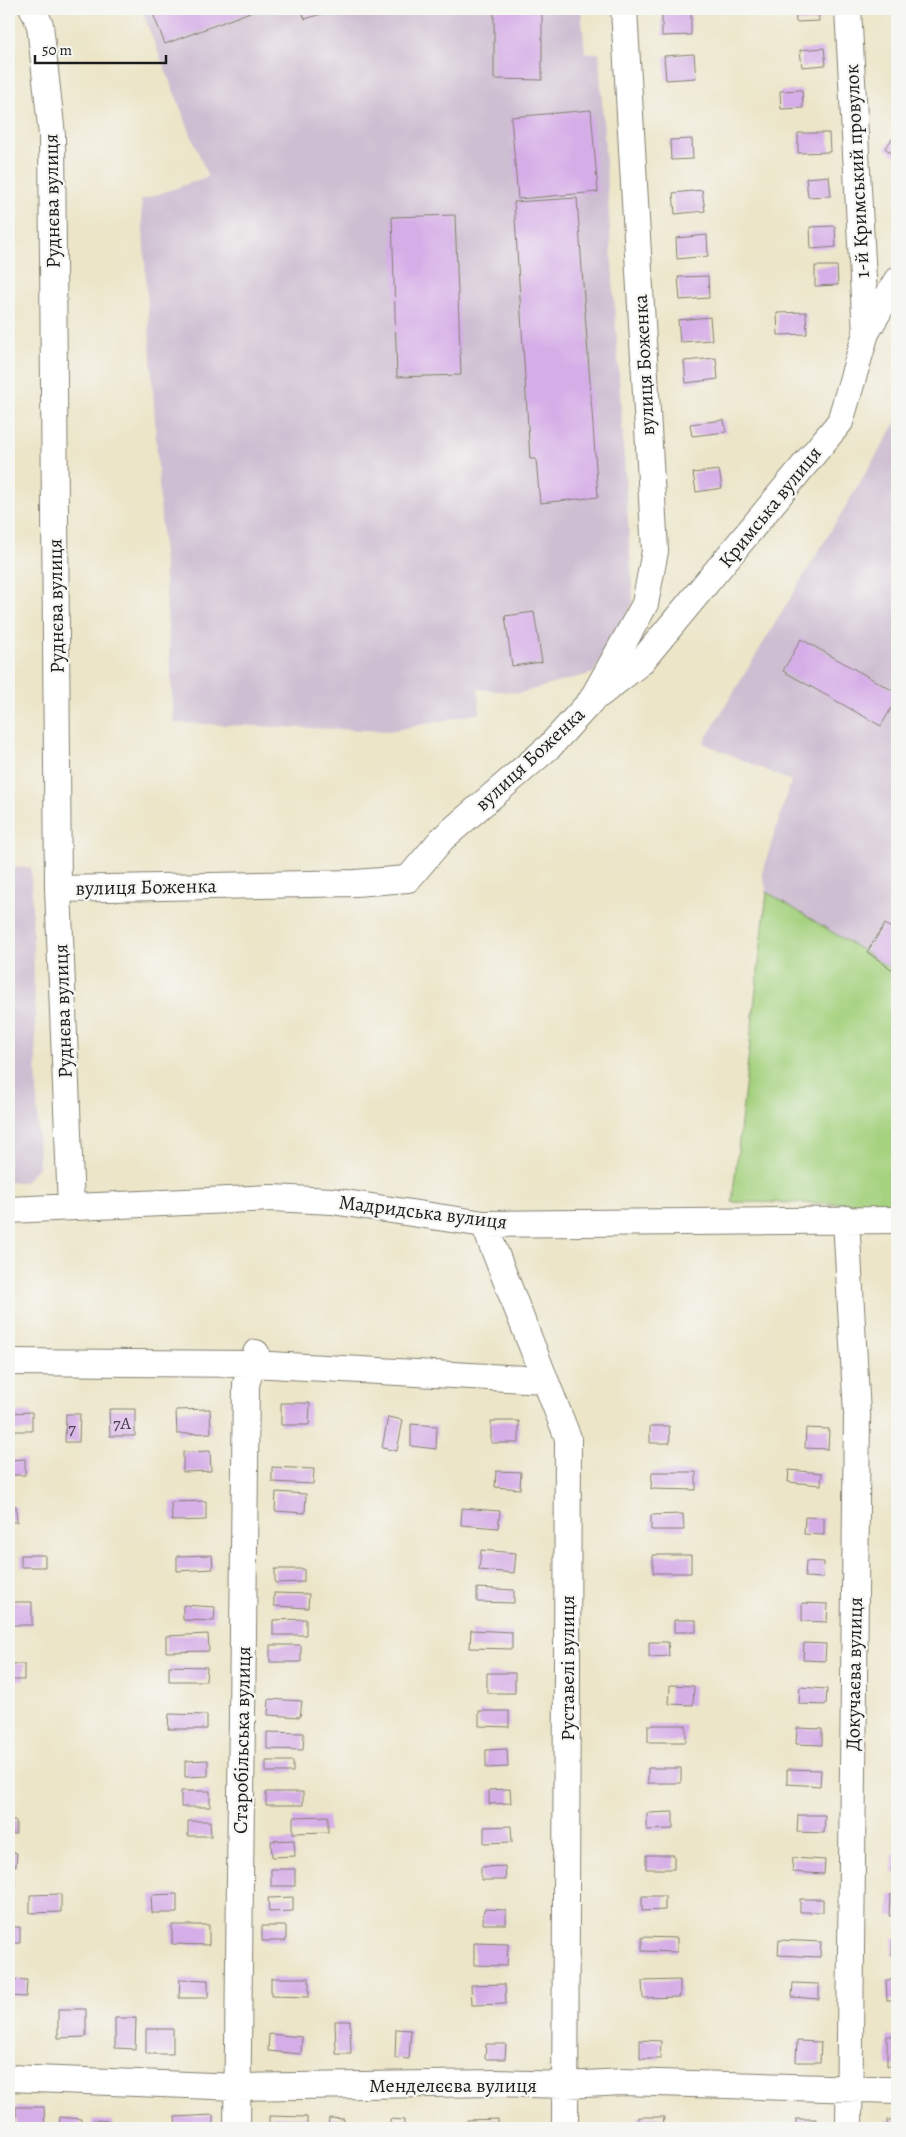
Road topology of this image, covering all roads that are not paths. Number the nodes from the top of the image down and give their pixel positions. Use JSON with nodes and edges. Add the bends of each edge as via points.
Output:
{"nodes":[{"id":1,"x":34,"y":9,"type":"edge"},
{"id":2,"x":624,"y":9,"type":"edge"},
{"id":3,"x":848,"y":9,"type":"edge"},
{"id":4,"x":897,"y":280,"type":"edge"},
{"id":5,"x":866,"y":333,"type":"junction"},
{"id":6,"x":591,"y":701,"type":"junction"},
{"id":7,"x":58,"y":889,"type":"junction"},
{"id":8,"x":71,"y":1206,"type":"junction"},
{"id":9,"x":9,"y":1210,"type":"edge"},
{"id":10,"x":846,"y":1219,"type":"junction"},
{"id":11,"x":897,"y":1220,"type":"edge"},
{"id":12,"x":484,"y":1224,"type":"junction"},
{"id":13,"x":254,"y":1359,"type":"junction"},
{"id":14,"x":9,"y":1362,"type":"edge"},
{"id":15,"x":546,"y":1380,"type":"junction"},
{"id":16,"x":9,"y":2078,"type":"edge"},
{"id":17,"x":566,"y":2085,"type":"junction"},
{"id":18,"x":238,"y":2087,"type":"junction"},
{"id":19,"x":850,"y":2089,"type":"junction"},
{"id":20,"x":897,"y":2090,"type":"edge"},
{"id":21,"x":237,"y":2128,"type":"edge"},
{"id":22,"x":565,"y":2128,"type":"edge"},
{"id":23,"x":849,"y":2128,"type":"edge"}],
"edges":[{"from":1,"to":7,"type":"street","name":"Руднєва вулиця","via":[[40,25],[52,135]]},
{"from":2,"to":6,"type":"street","name":"вулиця Боженка","via":[[655,551],[645,604]]},
{"from":3,"to":5,"type":"street","name":"1-й Кримський провулок"},
{"from":4,"to":5,"type":"street","name":"Кримська вулиця"},
{"from":5,"to":6,"type":"street","name":"Кримська вулиця","via":[[840,422],[640,663]]},
{"from":6,"to":7,"type":"street","name":"вулиця Боженка","via":[[550,746],[442,839],[408,879]]},
{"from":7,"to":8,"type":"street","name":"Руднєва вулиця"},
{"from":8,"to":9,"type":"street","name":"Мадридська вулиця"},
{"from":8,"to":12,"type":"street","name":"Мадридська вулиця","via":[[272,1198],[332,1201]]},
{"from":10,"to":11,"type":"street","name":"Мадридська вулиця"},
{"from":10,"to":12,"type":"street","name":"Мадридська вулиця"},
{"from":10,"to":19,"type":"street","name":"Докучаєва вулиця","via":[[857,1414]]},
{"from":12,"to":15,"type":"street","name":"Руставелі вулиця"},
{"from":13,"to":14,"type":"street"},
{"from":13,"to":15,"type":"street"},
{"from":13,"to":18,"type":"street","name":"Старобільська вулиця","via":[[246,1384]]},
{"from":15,"to":17,"type":"street","name":"Руставелі вулиця","via":[[568,1438]]},
{"from":16,"to":18,"type":"street","name":"Менделєєва вулиця"},
{"from":17,"to":18,"type":"street","name":"Менделєєва вулиця"},
{"from":17,"to":19,"type":"street","name":"Менделєєва вулиця","via":[[624,2082]]},
{"from":17,"to":22,"type":"street","name":"Руставелі вулиця"},
{"from":18,"to":21,"type":"street","name":"Старобільська вулиця"},
{"from":19,"to":20,"type":"street","name":"Менделєєва вулиця"},
{"from":19,"to":23,"type":"street","name":"Докучаєва вулиця"}]}
